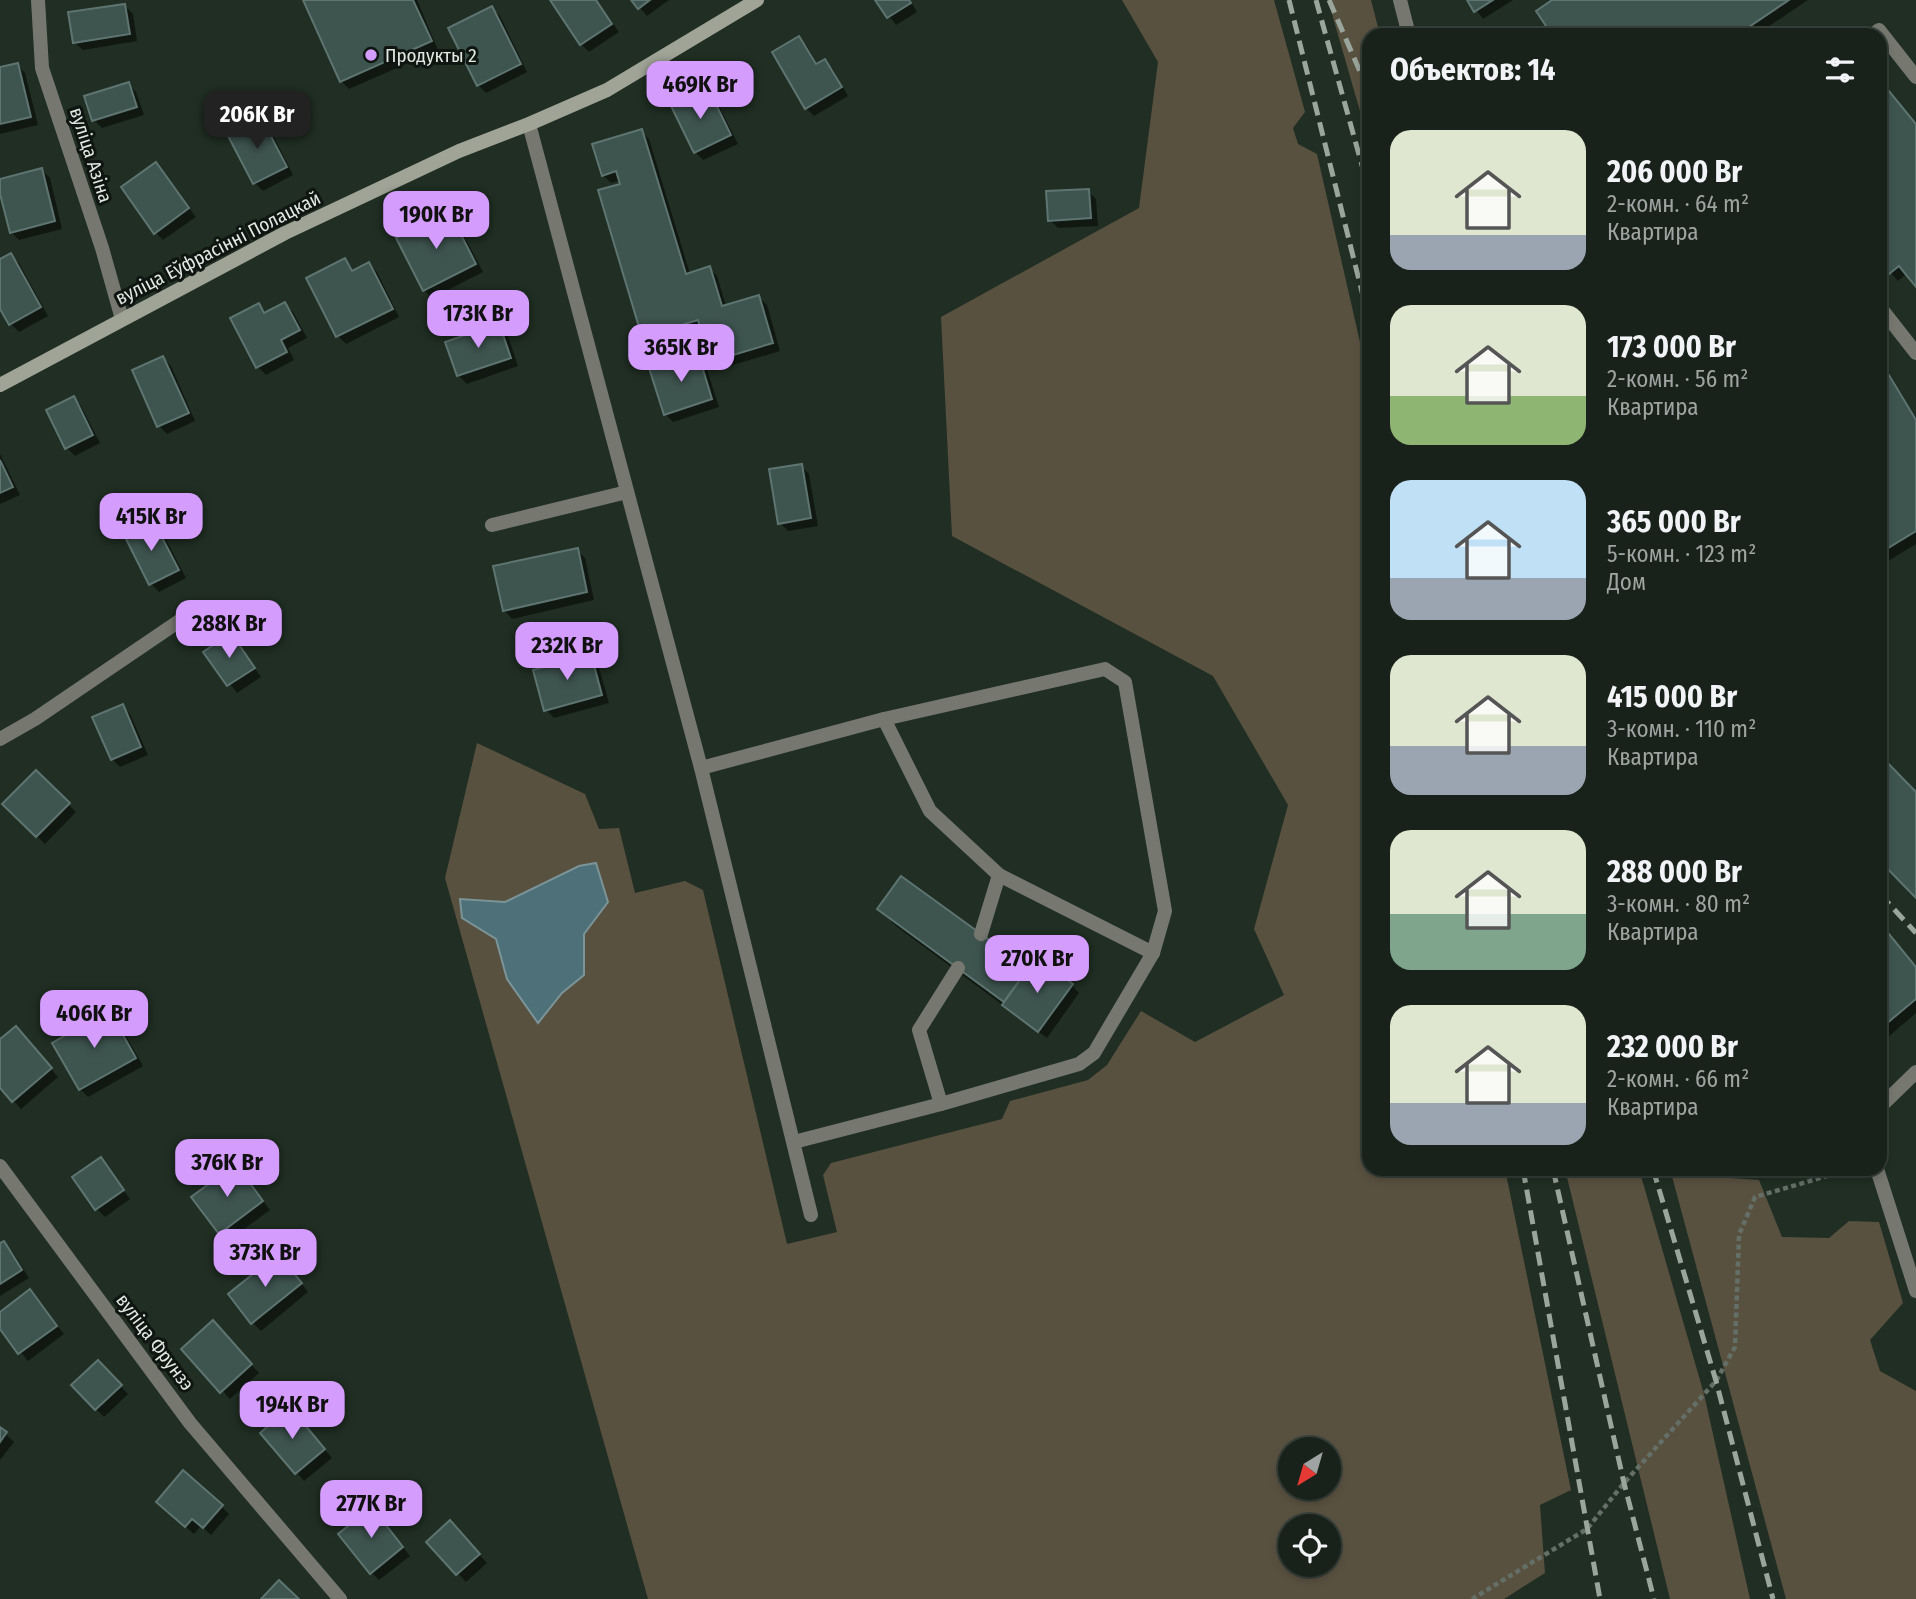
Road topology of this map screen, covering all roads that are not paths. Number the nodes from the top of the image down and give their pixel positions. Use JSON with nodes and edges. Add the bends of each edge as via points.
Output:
{"nodes":[{"id":1,"x":38,"y":0,"type":"edge"},
{"id":2,"x":757,"y":0,"type":"edge"},
{"id":3,"x":1400,"y":0,"type":"edge"},
{"id":4,"x":1407,"y":28,"type":"edge"},
{"id":5,"x":1887,"y":40,"type":"edge"},
{"id":6,"x":1916,"y":77,"type":"edge"},
{"id":7,"x":529,"y":124,"type":"junction"},
{"id":8,"x":1887,"y":316,"type":"edge"},
{"id":9,"x":122,"y":319,"type":"junction"},
{"id":10,"x":1916,"y":353,"type":"edge"},
{"id":11,"x":0,"y":385,"type":"edge"},
{"id":12,"x":627,"y":492,"type":"junction"},
{"id":13,"x":492,"y":525,"type":"dead end"},
{"id":14,"x":194,"y":611,"type":"dead end"},
{"id":15,"x":884,"y":719,"type":"junction"},
{"id":16,"x":0,"y":739,"type":"edge"},
{"id":17,"x":701,"y":768,"type":"junction"},
{"id":18,"x":999,"y":876,"type":"junction"},
{"id":19,"x":981,"y":934,"type":"dead end"},
{"id":20,"x":1153,"y":953,"type":"junction"},
{"id":21,"x":958,"y":968,"type":"dead end"},
{"id":22,"x":1916,"y":1072,"type":"edge"},
{"id":23,"x":1887,"y":1100,"type":"edge"},
{"id":24,"x":940,"y":1104,"type":"junction"},
{"id":25,"x":794,"y":1142,"type":"junction"},
{"id":26,"x":0,"y":1166,"type":"edge"},
{"id":27,"x":1879,"y":1176,"type":"edge"},
{"id":28,"x":811,"y":1215,"type":"dead end"},
{"id":29,"x":1916,"y":1291,"type":"edge"},
{"id":30,"x":340,"y":1599,"type":"edge"}],
"edges":[{"from":1,"to":9,"type":"street","name":"вуліца Азіна","via":[[43,68]]},
{"from":2,"to":7,"type":"main road","name":"вуліца Еўфрасінні Полацкай","via":[[607,90]]},
{"from":3,"to":4,"type":"street"},
{"from":5,"to":6,"type":"street"},
{"from":7,"to":9,"type":"main road","name":"вуліца Еўфрасінні Полацкай","via":[[459,151],[298,227]]},
{"from":7,"to":12,"type":"street"},
{"from":8,"to":10,"type":"street"},
{"from":9,"to":11,"type":"main road","name":"вуліца Еўфрасінні Полацкай"},
{"from":12,"to":13,"type":"street"},
{"from":12,"to":17,"type":"street"},
{"from":14,"to":16,"type":"street"},
{"from":15,"to":17,"type":"street"},
{"from":15,"to":18,"type":"street","via":[[930,811]]},
{"from":15,"to":20,"type":"street","via":[[1105,669],[1125,682],[1165,911]]},
{"from":17,"to":25,"type":"street"},
{"from":18,"to":19,"type":"street"},
{"from":18,"to":20,"type":"street"},
{"from":20,"to":24,"type":"street","via":[[1094,1054],[1079,1064]]},
{"from":21,"to":24,"type":"street","via":[[919,1030]]},
{"from":22,"to":23,"type":"street"},
{"from":24,"to":25,"type":"street"},
{"from":25,"to":28,"type":"street"},
{"from":26,"to":30,"type":"street","name":"вуліца Фрунзэ","via":[[190,1423]]},
{"from":27,"to":29,"type":"street"}]}
